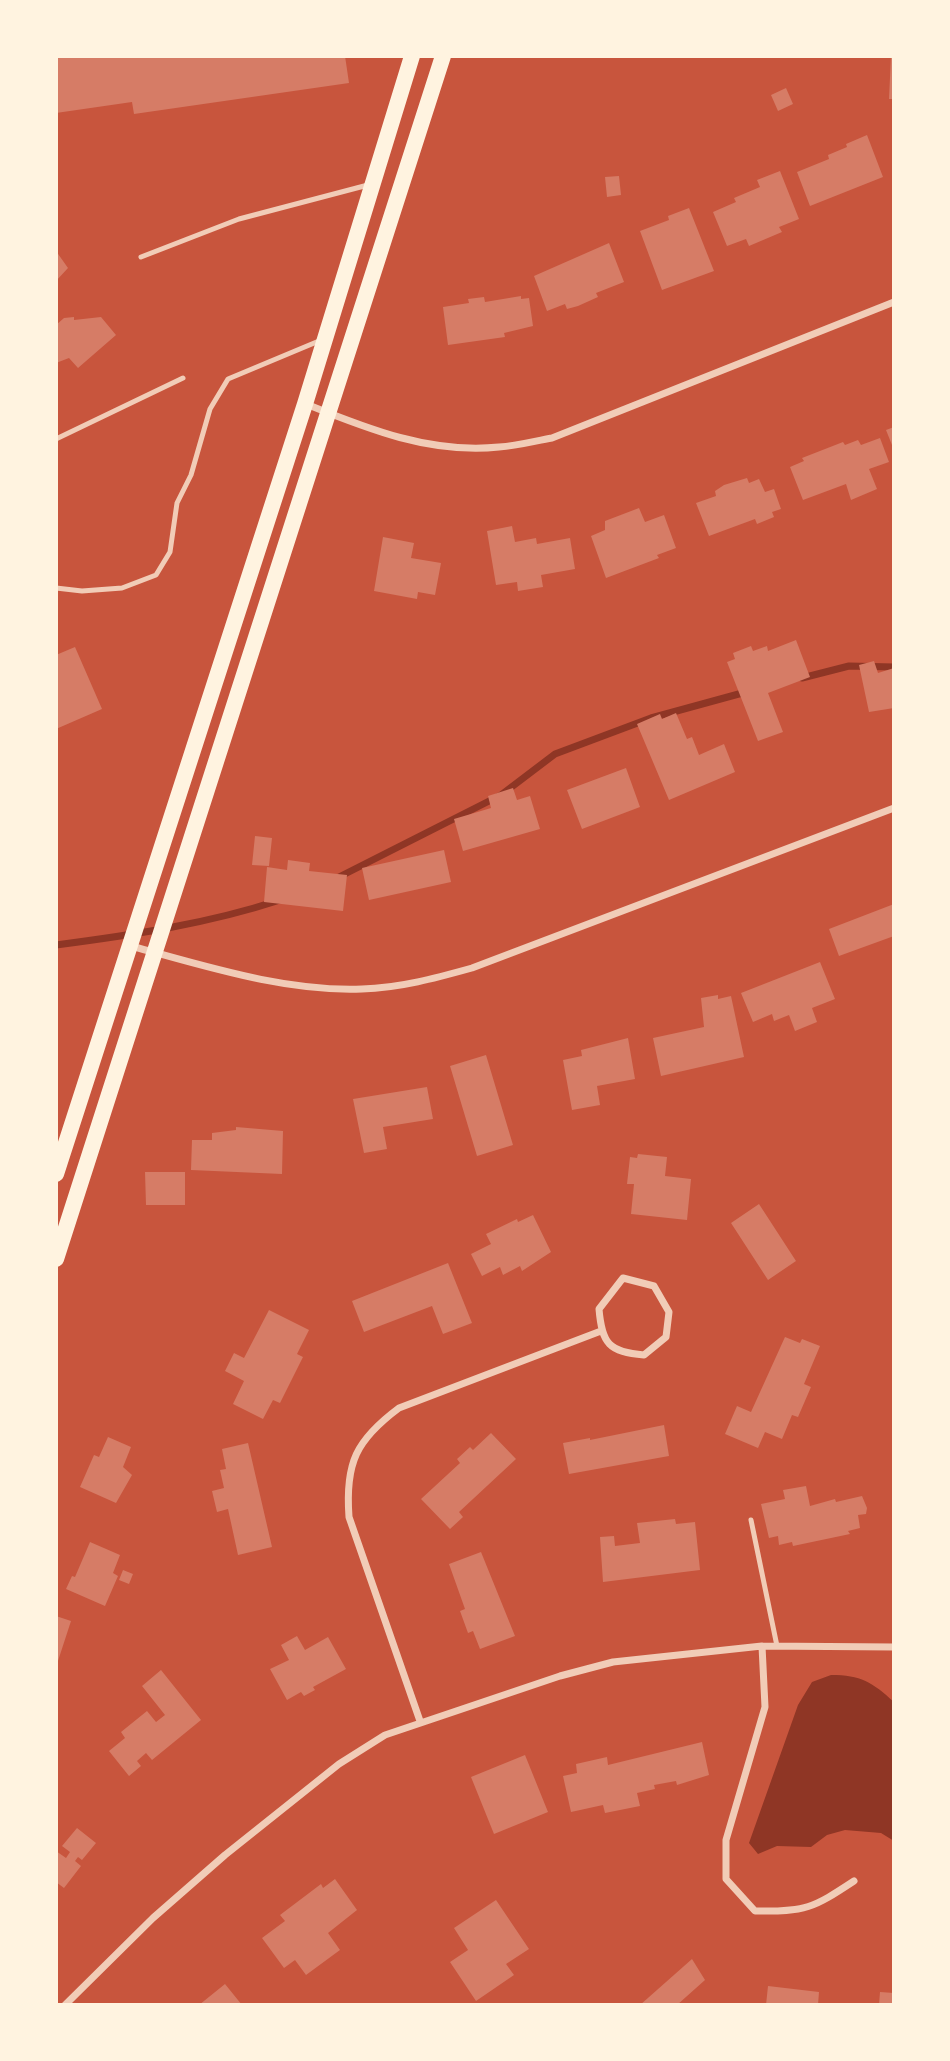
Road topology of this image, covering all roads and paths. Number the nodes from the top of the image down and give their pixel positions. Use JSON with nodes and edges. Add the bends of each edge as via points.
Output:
{"nodes":[{"id":1,"x":412,"y":56,"type":"edge"},
{"id":2,"x":443,"y":56,"type":"edge"},
{"id":3,"x":373,"y":184,"type":"junction"},
{"id":4,"x":141,"y":257,"type":"dead end"},
{"id":5,"x":894,"y":302,"type":"edge"},
{"id":6,"x":325,"y":338,"type":"junction"},
{"id":7,"x":183,"y":378,"type":"dead end"},
{"id":8,"x":305,"y":404,"type":"junction"},
{"id":9,"x":330,"y":413,"type":"junction"},
{"id":10,"x":56,"y":439,"type":"edge"},
{"id":11,"x":56,"y":588,"type":"edge"},
{"id":12,"x":894,"y":808,"type":"edge"},
{"id":13,"x":130,"y":946,"type":"junction"},
{"id":14,"x":156,"y":953,"type":"junction"},
{"id":15,"x":56,"y":1174,"type":"edge"},
{"id":16,"x":56,"y":1259,"type":"edge"},
{"id":17,"x":601,"y":1331,"type":"junction"},
{"id":18,"x":751,"y":1520,"type":"dead end"},
{"id":19,"x":762,"y":1646,"type":"junction"},
{"id":20,"x":777,"y":1646,"type":"junction"},
{"id":21,"x":894,"y":1647,"type":"edge"},
{"id":22,"x":420,"y":1721,"type":"junction"},
{"id":23,"x":854,"y":1881,"type":"dead end"},
{"id":24,"x":65,"y":2005,"type":"edge"}],
"edges":[{"from":1,"to":3,"type":"main road"},
{"from":2,"to":9,"type":"main road"},
{"from":3,"to":4,"type":"lane","via":[[239,219]]},
{"from":3,"to":6,"type":"main road"},
{"from":5,"to":9,"type":"street","via":[[552,438],[498,448],[438,447],[384,435]]},
{"from":6,"to":8,"type":"main road"},
{"from":6,"to":11,"type":"lane","via":[[228,379],[210,408],[191,475],[177,503],[170,552],[156,575],[122,588]]},
{"from":7,"to":10,"type":"lane"},
{"from":8,"to":9,"type":"street"},
{"from":8,"to":13,"type":"main road"},
{"from":9,"to":14,"type":"main road"},
{"from":12,"to":14,"type":"street","via":[[472,968],[412,984],[313,988]]},
{"from":13,"to":14,"type":"street"},
{"from":13,"to":15,"type":"main road"},
{"from":14,"to":16,"type":"main road"},
{"from":17,"to":17,"type":"street","via":[[608,1345],[620,1353],[644,1355],[666,1337],[669,1312],[654,1286],[623,1278],[599,1309]]},
{"from":17,"to":22,"type":"street","via":[[399,1408],[372,1428],[356,1451],[347,1484],[349,1517]]},
{"from":18,"to":20,"type":"lane"},
{"from":19,"to":20,"type":"street"},
{"from":19,"to":22,"type":"street","via":[[614,1662]]},
{"from":19,"to":23,"type":"street","via":[[765,1707],[726,1840],[726,1880],[755,1911],[786,1912],[816,1906]]},
{"from":20,"to":21,"type":"street"},
{"from":22,"to":24,"type":"street","via":[[385,1735],[339,1764],[225,1855]]}]}
